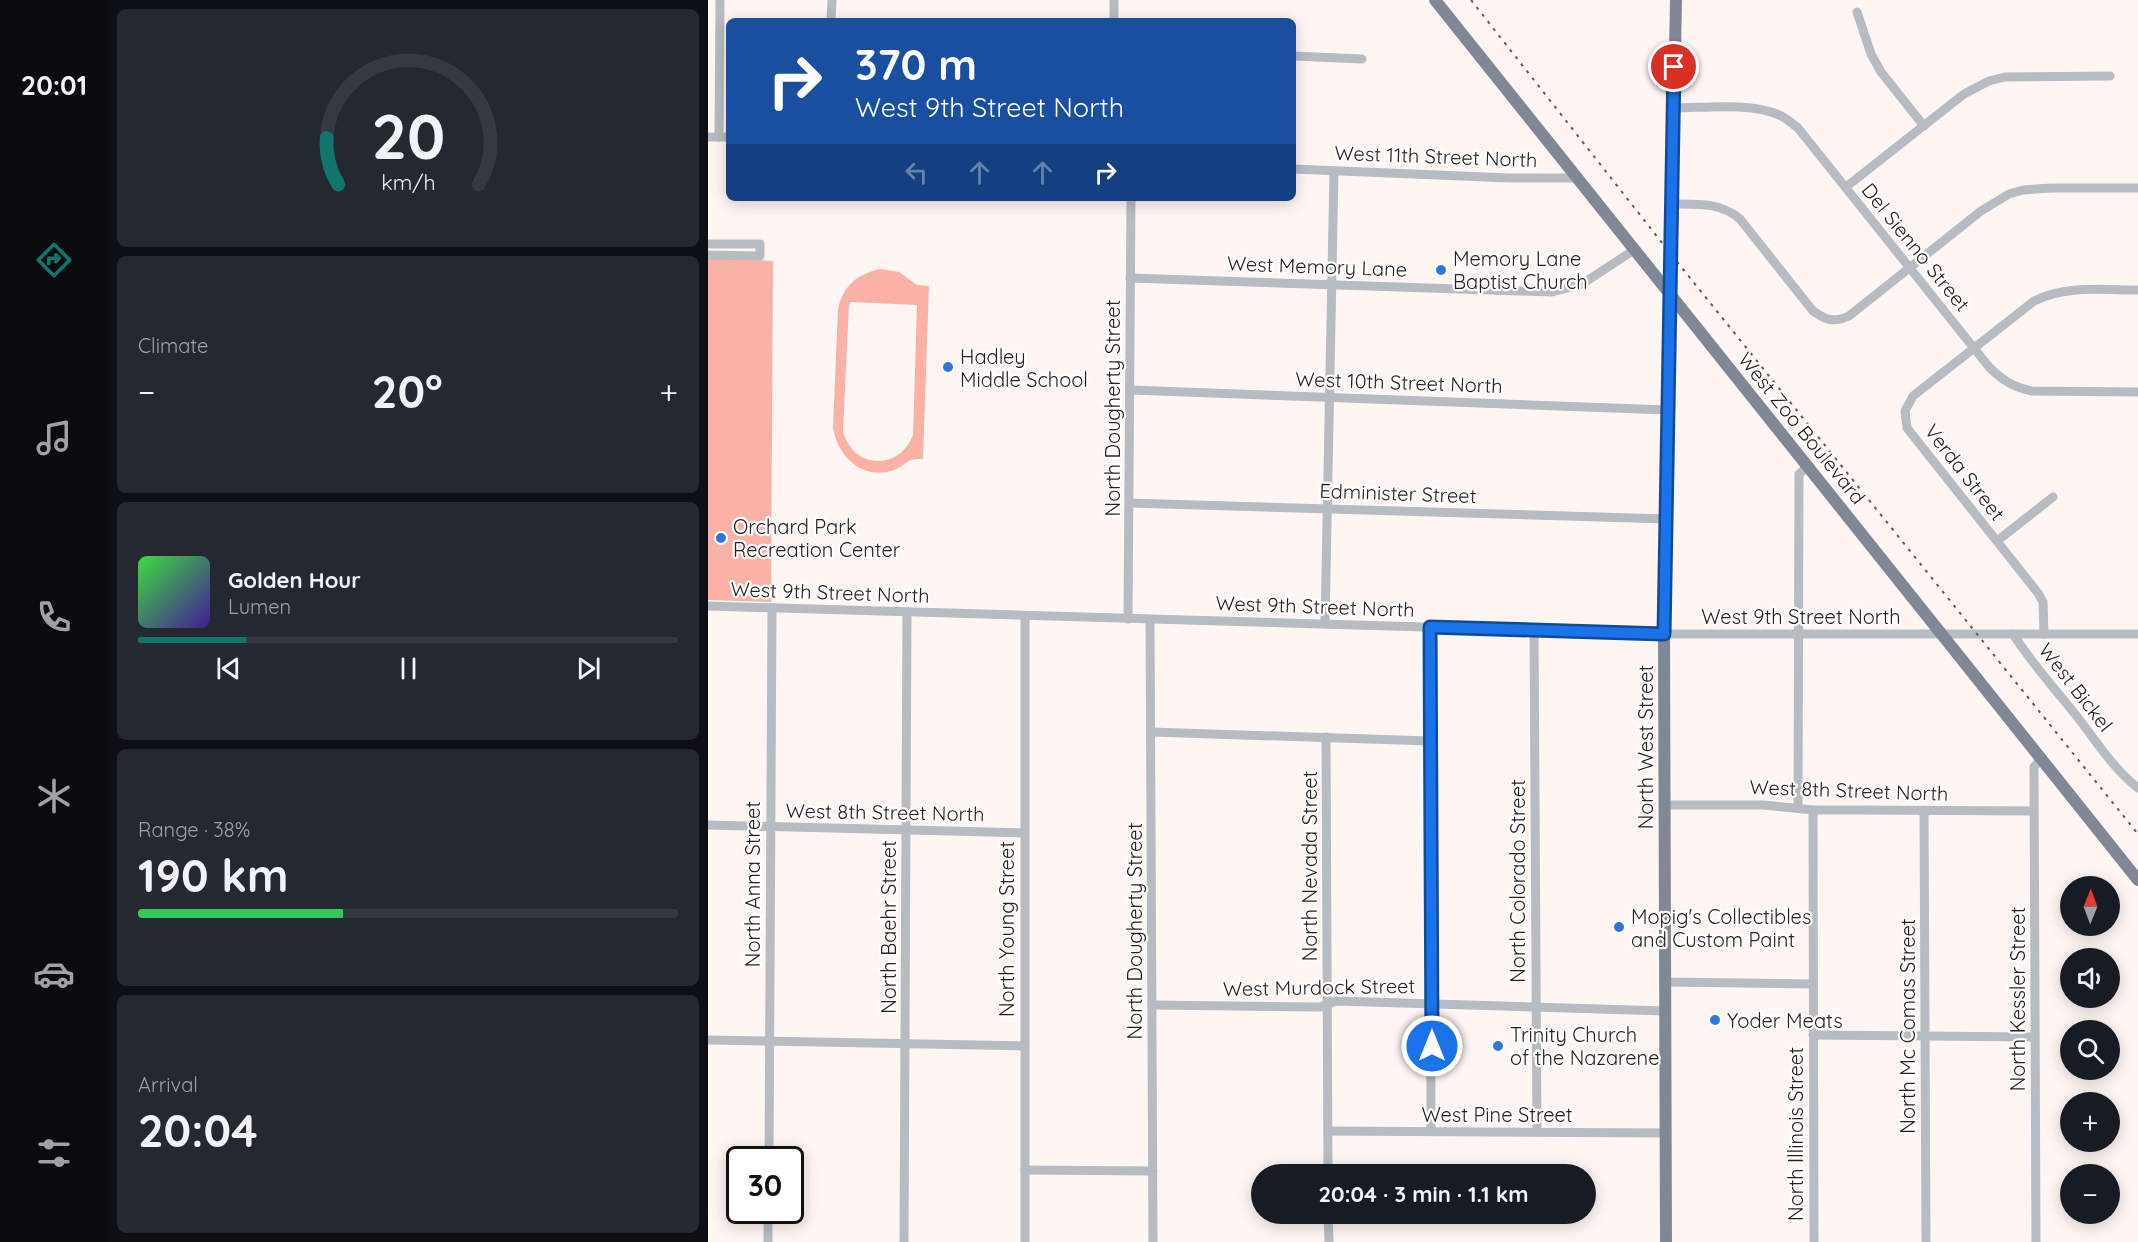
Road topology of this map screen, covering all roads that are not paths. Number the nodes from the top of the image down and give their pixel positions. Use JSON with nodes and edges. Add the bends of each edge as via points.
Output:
{"nodes":[{"id":1,"x":720,"y":0,"type":"edge"},
{"id":2,"x":832,"y":0,"type":"edge"},
{"id":3,"x":1114,"y":0,"type":"edge"},
{"id":4,"x":1435,"y":0,"type":"edge"},
{"id":5,"x":1676,"y":0,"type":"edge"},
{"id":6,"x":1857,"y":12,"type":"dead end"},
{"id":7,"x":831,"y":18,"type":"edge"},
{"id":8,"x":1114,"y":18,"type":"edge"},
{"id":9,"x":1296,"y":56,"type":"edge"},
{"id":10,"x":1362,"y":59,"type":"dead end"},
{"id":11,"x":2110,"y":76,"type":"dead end"},
{"id":12,"x":1674,"y":108,"type":"junction"},
{"id":13,"x":1924,"y":126,"type":"junction"},
{"id":14,"x":708,"y":137,"type":"edge"},
{"id":15,"x":724,"y":137,"type":"edge"},
{"id":16,"x":1296,"y":169,"type":"edge"},
{"id":17,"x":1334,"y":171,"type":"junction"},
{"id":18,"x":1577,"y":178,"type":"junction"},
{"id":19,"x":1846,"y":188,"type":"junction"},
{"id":20,"x":2138,"y":188,"type":"edge"},
{"id":21,"x":1131,"y":201,"type":"edge"},
{"id":22,"x":1672,"y":204,"type":"junction"},
{"id":23,"x":708,"y":244,"type":"edge"},
{"id":24,"x":1634,"y":250,"type":"junction"},
{"id":25,"x":708,"y":255,"type":"edge"},
{"id":26,"x":1910,"y":267,"type":"junction"},
{"id":27,"x":1130,"y":278,"type":"junction"},
{"id":28,"x":1332,"y":285,"type":"junction"},
{"id":29,"x":2138,"y":290,"type":"edge"},
{"id":30,"x":1670,"y":294,"type":"junction"},
{"id":31,"x":1974,"y":348,"type":"junction"},
{"id":32,"x":1130,"y":390,"type":"junction"},
{"id":33,"x":2138,"y":392,"type":"edge"},
{"id":34,"x":1330,"y":397,"type":"junction"},
{"id":35,"x":1667,"y":410,"type":"junction"},
{"id":36,"x":1808,"y":466,"type":"junction"},
{"id":37,"x":2053,"y":497,"type":"dead end"},
{"id":38,"x":1129,"y":503,"type":"junction"},
{"id":39,"x":1328,"y":509,"type":"junction"},
{"id":40,"x":1665,"y":519,"type":"junction"},
{"id":41,"x":1998,"y":541,"type":"junction"},
{"id":42,"x":708,"y":606,"type":"edge"},
{"id":43,"x":772,"y":608,"type":"junction"},
{"id":44,"x":908,"y":612,"type":"junction"},
{"id":45,"x":1025,"y":616,"type":"junction"},
{"id":46,"x":1128,"y":619,"type":"junction"},
{"id":47,"x":1150,"y":620,"type":"junction"},
{"id":48,"x":1325,"y":624,"type":"junction"},
{"id":49,"x":1430,"y":627,"type":"junction"},
{"id":50,"x":1534,"y":630,"type":"junction"},
{"id":51,"x":2138,"y":633,"type":"edge"},
{"id":52,"x":1664,"y":634,"type":"junction"},
{"id":53,"x":1798,"y":634,"type":"junction"},
{"id":54,"x":1942,"y":634,"type":"junction"},
{"id":55,"x":2013,"y":634,"type":"junction"},
{"id":56,"x":2044,"y":634,"type":"junction"},
{"id":57,"x":1151,"y":732,"type":"junction"},
{"id":58,"x":1326,"y":738,"type":"junction"},
{"id":59,"x":1430,"y":741,"type":"junction"},
{"id":60,"x":2042,"y":759,"type":"junction"},
{"id":61,"x":2137,"y":788,"type":"edge"},
{"id":62,"x":1664,"y":805,"type":"junction"},
{"id":63,"x":1798,"y":808,"type":"junction"},
{"id":64,"x":1813,"y":810,"type":"junction"},
{"id":65,"x":1924,"y":811,"type":"junction"},
{"id":66,"x":2033,"y":811,"type":"junction"},
{"id":67,"x":708,"y":825,"type":"edge"},
{"id":68,"x":771,"y":827,"type":"junction"},
{"id":69,"x":906,"y":831,"type":"junction"},
{"id":70,"x":1024,"y":833,"type":"junction"},
{"id":71,"x":2138,"y":880,"type":"edge"},
{"id":72,"x":1665,"y":982,"type":"junction"},
{"id":73,"x":1813,"y":984,"type":"junction"},
{"id":74,"x":1327,"y":1004,"type":"junction"},
{"id":75,"x":1432,"y":1004,"type":"junction"},
{"id":76,"x":1152,"y":1005,"type":"junction"},
{"id":77,"x":1536,"y":1007,"type":"junction"},
{"id":78,"x":1665,"y":1011,"type":"junction"},
{"id":79,"x":1813,"y":1035,"type":"junction"},
{"id":80,"x":1925,"y":1036,"type":"junction"},
{"id":81,"x":2035,"y":1037,"type":"junction"},
{"id":82,"x":708,"y":1040,"type":"edge"},
{"id":83,"x":769,"y":1041,"type":"junction"},
{"id":84,"x":905,"y":1043,"type":"junction"},
{"id":85,"x":1024,"y":1046,"type":"junction"},
{"id":86,"x":1328,"y":1131,"type":"junction"},
{"id":87,"x":1431,"y":1131,"type":"junction"},
{"id":88,"x":1536,"y":1132,"type":"junction"},
{"id":89,"x":1666,"y":1133,"type":"junction"},
{"id":90,"x":769,"y":1146,"type":"edge"},
{"id":91,"x":1328,"y":1164,"type":"edge"},
{"id":92,"x":1025,"y":1170,"type":"junction"},
{"id":93,"x":1153,"y":1171,"type":"junction"},
{"id":94,"x":768,"y":1224,"type":"edge"},
{"id":95,"x":1328,"y":1224,"type":"edge"},
{"id":96,"x":768,"y":1242,"type":"edge"},
{"id":97,"x":904,"y":1242,"type":"edge"},
{"id":98,"x":1025,"y":1242,"type":"edge"},
{"id":99,"x":1153,"y":1242,"type":"edge"},
{"id":100,"x":1329,"y":1242,"type":"edge"},
{"id":101,"x":1666,"y":1242,"type":"edge"},
{"id":102,"x":1814,"y":1242,"type":"edge"},
{"id":103,"x":1926,"y":1242,"type":"edge"},
{"id":104,"x":2036,"y":1242,"type":"edge"}],
"edges":[{"from":1,"to":15,"type":"street"},
{"from":2,"to":7,"type":"street"},
{"from":3,"to":8,"type":"street"},
{"from":4,"to":18,"type":"main road","name":"West Zoo Boulevard"},
{"from":5,"to":12,"type":"main road","name":"North West Street"},
{"from":6,"to":13,"type":"street","via":[[1881,72]]},
{"from":9,"to":10,"type":"street"},
{"from":11,"to":13,"type":"street","via":[[2004,77],[1977,86]]},
{"from":12,"to":19,"type":"street","name":"Del Sienno Street","via":[[1742,108],[1777,114],[1798,128]]},
{"from":12,"to":22,"type":"main road","name":"North West Street"},
{"from":13,"to":19,"type":"street"},
{"from":14,"to":15,"type":"street"},
{"from":16,"to":17,"type":"street","name":"West 11th Street North"},
{"from":17,"to":18,"type":"street","name":"West 11th Street North"},
{"from":17,"to":28,"type":"street"},
{"from":18,"to":24,"type":"main road","name":"West Zoo Boulevard"},
{"from":19,"to":26,"type":"street","name":"Del Sienno Street"},
{"from":20,"to":26,"type":"street","via":[[2051,188],[2009,194],[1994,201]]},
{"from":21,"to":27,"type":"street","name":"North Dougherty Street"},
{"from":22,"to":26,"type":"street","via":[[1712,205],[1731,212],[1813,311],[1829,321],[1849,316]]},
{"from":22,"to":30,"type":"main road","name":"North West Street"},
{"from":23,"to":25,"type":"street","via":[[760,244],[760,256]]},
{"from":24,"to":28,"type":"street","name":"West Memory Lane","via":[[1582,284],[1552,292]]},
{"from":24,"to":30,"type":"main road","name":"West Zoo Boulevard"},
{"from":26,"to":31,"type":"street","name":"Del Sienno Street"},
{"from":27,"to":28,"type":"street","name":"West Memory Lane"},
{"from":27,"to":32,"type":"street","name":"North Dougherty Street"},
{"from":28,"to":34,"type":"street"},
{"from":29,"to":31,"type":"street","via":[[2073,290],[2044,296]]},
{"from":30,"to":35,"type":"main road","name":"North West Street"},
{"from":30,"to":36,"type":"main road","name":"West Zoo Boulevard"},
{"from":31,"to":33,"type":"street","name":"Del Sienno Street","via":[[1998,375],[2018,388],[2042,392]]},
{"from":31,"to":41,"type":"street","name":"Verda Street","via":[[1913,396],[1905,418],[1908,428]]},
{"from":32,"to":34,"type":"street","name":"West 10th Street North"},
{"from":32,"to":38,"type":"street","name":"North Dougherty Street"},
{"from":34,"to":35,"type":"street","name":"West 10th Street North"},
{"from":34,"to":39,"type":"street"},
{"from":35,"to":40,"type":"main road","name":"North West Street"},
{"from":36,"to":53,"type":"street","via":[[1799,474]]},
{"from":36,"to":54,"type":"main road","name":"West Zoo Boulevard"},
{"from":37,"to":41,"type":"street"},
{"from":38,"to":39,"type":"street","name":"Edminister Street"},
{"from":38,"to":46,"type":"street","name":"North Dougherty Street"},
{"from":39,"to":40,"type":"street","name":"Edminister Street"},
{"from":39,"to":48,"type":"street"},
{"from":40,"to":52,"type":"main road","name":"North West Street"},
{"from":41,"to":56,"type":"street","name":"Verda Street","via":[[2038,593]]},
{"from":42,"to":43,"type":"street","name":"West 9th Street North"},
{"from":43,"to":44,"type":"street","name":"West 9th Street North"},
{"from":43,"to":68,"type":"street","name":"North Anna Street"},
{"from":44,"to":45,"type":"street","name":"West 9th Street North"},
{"from":44,"to":69,"type":"street","name":"North Baehr Street"},
{"from":45,"to":46,"type":"street","name":"West 9th Street North"},
{"from":45,"to":70,"type":"street","name":"North Young Street"},
{"from":46,"to":47,"type":"street","name":"West 9th Street North"},
{"from":47,"to":48,"type":"street","name":"West 9th Street North"},
{"from":47,"to":57,"type":"street","name":"North Dougherty Street"},
{"from":48,"to":49,"type":"street","name":"West 9th Street North"},
{"from":49,"to":50,"type":"street","name":"West 9th Street North"},
{"from":49,"to":59,"type":"street"},
{"from":50,"to":52,"type":"street","name":"West 9th Street North"},
{"from":50,"to":77,"type":"street","name":"North Colorado Street"},
{"from":51,"to":56,"type":"street","name":"West 9th Street North"},
{"from":52,"to":53,"type":"street","name":"West 9th Street North"},
{"from":52,"to":62,"type":"main road","name":"North West Street"},
{"from":53,"to":54,"type":"street","name":"West 9th Street North"},
{"from":53,"to":63,"type":"street"},
{"from":54,"to":55,"type":"street","name":"West 9th Street North"},
{"from":54,"to":60,"type":"main road","name":"West Zoo Boulevard"},
{"from":55,"to":56,"type":"street","name":"West 9th Street North"},
{"from":55,"to":61,"type":"street","name":"West Bickel"},
{"from":57,"to":58,"type":"street"},
{"from":57,"to":76,"type":"street","name":"North Dougherty Street"},
{"from":58,"to":59,"type":"street"},
{"from":58,"to":74,"type":"street","name":"North Nevada Street"},
{"from":59,"to":75,"type":"street"},
{"from":60,"to":66,"type":"street","name":"North Kessler Street","via":[[2034,766]]},
{"from":60,"to":71,"type":"main road","name":"West Zoo Boulevard"},
{"from":62,"to":63,"type":"street","name":"West 8th Street North"},
{"from":62,"to":72,"type":"main road","name":"North West Street"},
{"from":63,"to":64,"type":"street","name":"West 8th Street North"},
{"from":64,"to":65,"type":"street","name":"West 8th Street North"},
{"from":64,"to":73,"type":"street","name":"North Illinois Street"},
{"from":65,"to":66,"type":"street","name":"West 8th Street North"},
{"from":65,"to":80,"type":"street","name":"North Mc Comas Street"},
{"from":66,"to":81,"type":"street","name":"North Kessler Street"},
{"from":67,"to":68,"type":"street","name":"West 8th Street North"},
{"from":68,"to":69,"type":"street","name":"West 8th Street North"},
{"from":68,"to":83,"type":"street","name":"North Anna Street"},
{"from":69,"to":70,"type":"street","name":"West 8th Street North"},
{"from":69,"to":84,"type":"street","name":"North Baehr Street"},
{"from":70,"to":85,"type":"street","name":"North Young Street"},
{"from":72,"to":73,"type":"street"},
{"from":72,"to":78,"type":"main road","name":"North West Street"},
{"from":73,"to":79,"type":"street","name":"North Illinois Street"},
{"from":74,"to":75,"type":"street","name":"West Murdock Street"},
{"from":74,"to":76,"type":"street","name":"West Murdock Street"},
{"from":74,"to":86,"type":"street","name":"North Nevada Street"},
{"from":75,"to":77,"type":"street","name":"West Murdock Street"},
{"from":75,"to":87,"type":"street"},
{"from":76,"to":93,"type":"street","name":"North Dougherty Street"},
{"from":77,"to":78,"type":"street","name":"West Murdock Street"},
{"from":77,"to":88,"type":"street","name":"North Colorado Street"},
{"from":78,"to":89,"type":"main road","name":"North West Street"},
{"from":79,"to":80,"type":"street"},
{"from":79,"to":102,"type":"street","name":"North Illinois Street"},
{"from":80,"to":81,"type":"street"},
{"from":80,"to":103,"type":"street","name":"North Mc Comas Street"},
{"from":81,"to":104,"type":"street","name":"North Kessler Street"},
{"from":82,"to":83,"type":"street"},
{"from":83,"to":84,"type":"street"},
{"from":83,"to":90,"type":"street","name":"North Anna Street"},
{"from":84,"to":85,"type":"street"},
{"from":84,"to":97,"type":"street","name":"North Baehr Street"},
{"from":85,"to":92,"type":"street","name":"North Young Street"},
{"from":86,"to":87,"type":"street","name":"West Pine Street"},
{"from":86,"to":91,"type":"street","name":"North Nevada Street"},
{"from":87,"to":88,"type":"street","name":"West Pine Street"},
{"from":88,"to":89,"type":"street","name":"West Pine Street"},
{"from":89,"to":101,"type":"main road","name":"North West Street"},
{"from":92,"to":93,"type":"street"},
{"from":92,"to":98,"type":"street","name":"North Young Street"},
{"from":93,"to":99,"type":"street","name":"North Dougherty Street"},
{"from":94,"to":96,"type":"street"},
{"from":95,"to":100,"type":"street"}]}
